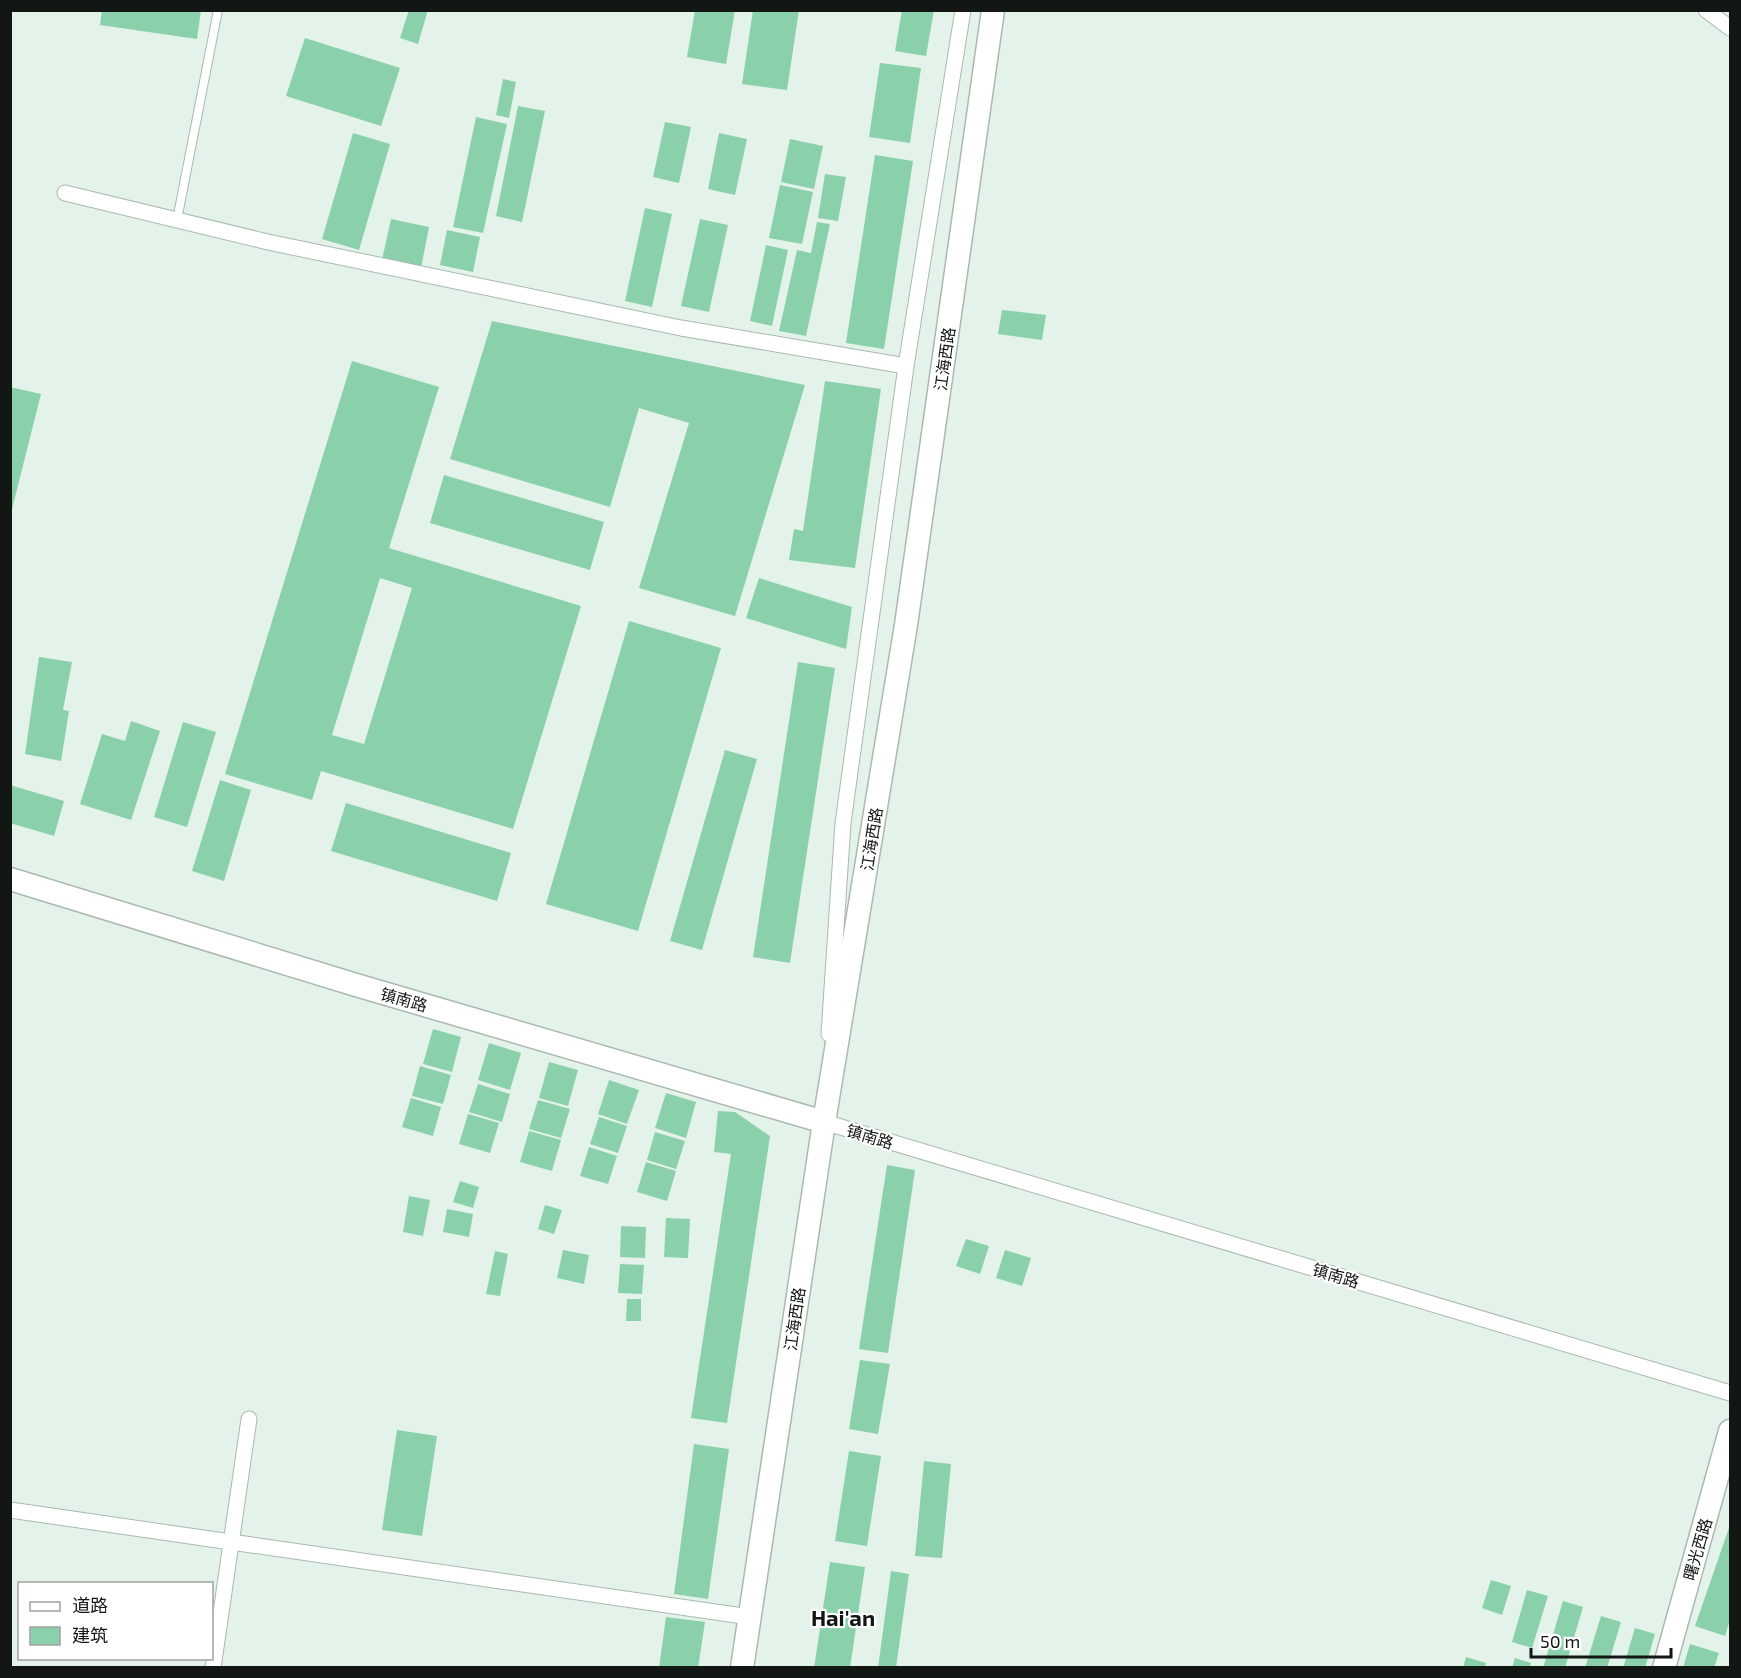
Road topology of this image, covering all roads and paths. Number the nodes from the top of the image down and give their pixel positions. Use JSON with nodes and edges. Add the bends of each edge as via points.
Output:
{"nodes":[{"id":1,"x":218,"y":10,"type":"edge"},
{"id":2,"x":963,"y":10,"type":"edge"},
{"id":3,"x":993,"y":10,"type":"edge"},
{"id":4,"x":1706,"y":10,"type":"edge"},
{"id":5,"x":1731,"y":28,"type":"edge"},
{"id":6,"x":65,"y":193,"type":"dead end"},
{"id":7,"x":177,"y":220,"type":"junction"},
{"id":8,"x":906,"y":366,"type":"junction"},
{"id":9,"x":10,"y":879,"type":"edge"},
{"id":10,"x":824,"y":1122,"type":"junction"},
{"id":11,"x":1731,"y":1393,"type":"edge"},
{"id":12,"x":249,"y":1419,"type":"dead end"},
{"id":13,"x":1731,"y":1431,"type":"edge"},
{"id":14,"x":10,"y":1510,"type":"edge"},
{"id":15,"x":231,"y":1541,"type":"junction"},
{"id":16,"x":750,"y":1617,"type":"junction"},
{"id":17,"x":213,"y":1668,"type":"edge"},
{"id":18,"x":742,"y":1668,"type":"edge"},
{"id":19,"x":1664,"y":1668,"type":"edge"}],
"edges":[{"from":1,"to":7,"type":"lane"},
{"from":2,"to":8,"type":"street"},
{"from":3,"to":10,"type":"main road","name":"江海西路","via":[[906,625]]},
{"from":4,"to":5,"type":"street"},
{"from":6,"to":7,"type":"street"},
{"from":7,"to":8,"type":"street","via":[[681,328]]},
{"from":8,"to":10,"type":"street","via":[[843,823]]},
{"from":9,"to":10,"type":"main road","name":"镇南路"},
{"from":10,"to":11,"type":"street","name":"镇南路"},
{"from":10,"to":16,"type":"main road","name":"江海西路"},
{"from":12,"to":15,"type":"street"},
{"from":13,"to":19,"type":"main road","name":"曙光西路"},
{"from":14,"to":15,"type":"street"},
{"from":15,"to":16,"type":"street"},
{"from":15,"to":17,"type":"street"},
{"from":16,"to":18,"type":"main road","name":"江海西路"}]}
